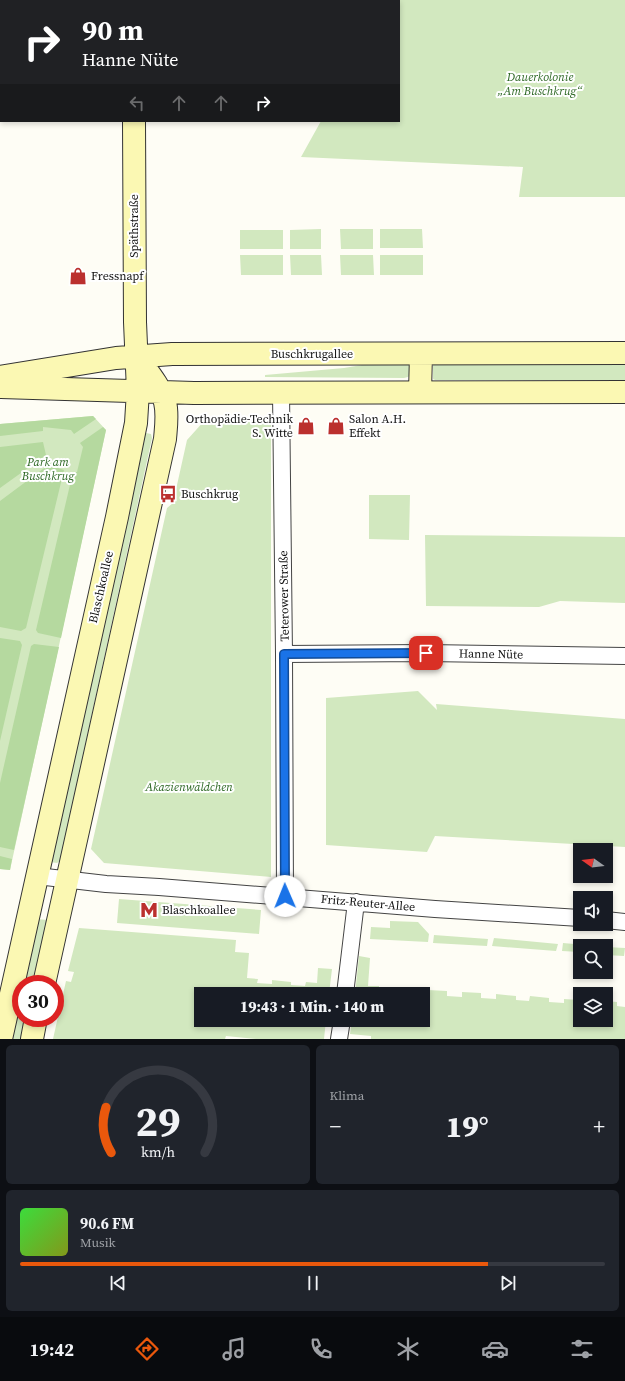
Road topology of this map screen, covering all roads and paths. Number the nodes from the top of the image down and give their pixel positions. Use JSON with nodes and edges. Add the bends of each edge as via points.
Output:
{"nodes":[{"id":1,"x":134,"y":122,"type":"edge"},
{"id":2,"x":625,"y":353,"type":"edge"},
{"id":3,"x":421,"y":354,"type":"junction"},
{"id":4,"x":136,"y":356,"type":"junction"},
{"id":5,"x":0,"y":378,"type":"edge"},
{"id":6,"x":0,"y":387,"type":"edge"},
{"id":7,"x":138,"y":391,"type":"junction"},
{"id":8,"x":160,"y":392,"type":"junction"},
{"id":9,"x":281,"y":392,"type":"junction"},
{"id":10,"x":420,"y":392,"type":"junction"},
{"id":11,"x":625,"y":392,"type":"edge"},
{"id":12,"x":284,"y":654,"type":"junction"},
{"id":13,"x":625,"y":656,"type":"edge"},
{"id":14,"x":37,"y":876,"type":"junction"},
{"id":15,"x":67,"y":879,"type":"junction"},
{"id":16,"x":285,"y":896,"type":"junction"},
{"id":17,"x":356,"y":902,"type":"junction"},
{"id":18,"x":573,"y":918,"type":"edge"},
{"id":19,"x":613,"y":921,"type":"edge"},
{"id":20,"x":625,"y":922,"type":"edge"},
{"id":21,"x":46,"y":975,"type":"edge"},
{"id":22,"x":346,"y":987,"type":"edge"},
{"id":23,"x":34,"y":1027,"type":"edge"},
{"id":24,"x":341,"y":1027,"type":"edge"},
{"id":25,"x":1,"y":1039,"type":"edge"},
{"id":26,"x":32,"y":1039,"type":"edge"},
{"id":27,"x":339,"y":1039,"type":"edge"}],
"edges":[{"from":1,"to":4,"type":"main road","name":"Späthstraße"},
{"from":2,"to":3,"type":"main road","name":"Buschkrugallee"},
{"from":3,"to":4,"type":"main road","name":"Buschkrugallee"},
{"from":3,"to":10,"type":"main road"},
{"from":4,"to":5,"type":"main road","name":"Buschkrugallee"},
{"from":4,"to":7,"type":"main road","name":"Späthstraße"},
{"from":4,"to":8,"type":"main road"},
{"from":6,"to":7,"type":"main road"},
{"from":7,"to":8,"type":"main road"},
{"from":7,"to":14,"type":"main road","name":"Blaschkoallee","via":[[136,423],[125,479]]},
{"from":8,"to":9,"type":"main road"},
{"from":8,"to":15,"type":"main road","via":[[165,403],[165,439]]},
{"from":9,"to":10,"type":"main road"},
{"from":9,"to":12,"type":"street","name":"Teterower Straße"},
{"from":10,"to":11,"type":"main road"},
{"from":12,"to":13,"type":"street","name":"Hanne Nüte"},
{"from":12,"to":16,"type":"street","name":"Teterower Straße"},
{"from":14,"to":15,"type":"street","name":"Fritz-Reuter-Allee"},
{"from":14,"to":25,"type":"main road","name":"Blaschkoallee"},
{"from":15,"to":16,"type":"street","name":"Fritz-Reuter-Allee"},
{"from":15,"to":21,"type":"main road"},
{"from":16,"to":17,"type":"street","name":"Fritz-Reuter-Allee"},
{"from":17,"to":18,"type":"street","name":"Fritz-Reuter-Allee"},
{"from":17,"to":22,"type":"street"},
{"from":19,"to":20,"type":"street"},
{"from":23,"to":26,"type":"main road"},
{"from":24,"to":27,"type":"street"}]}
